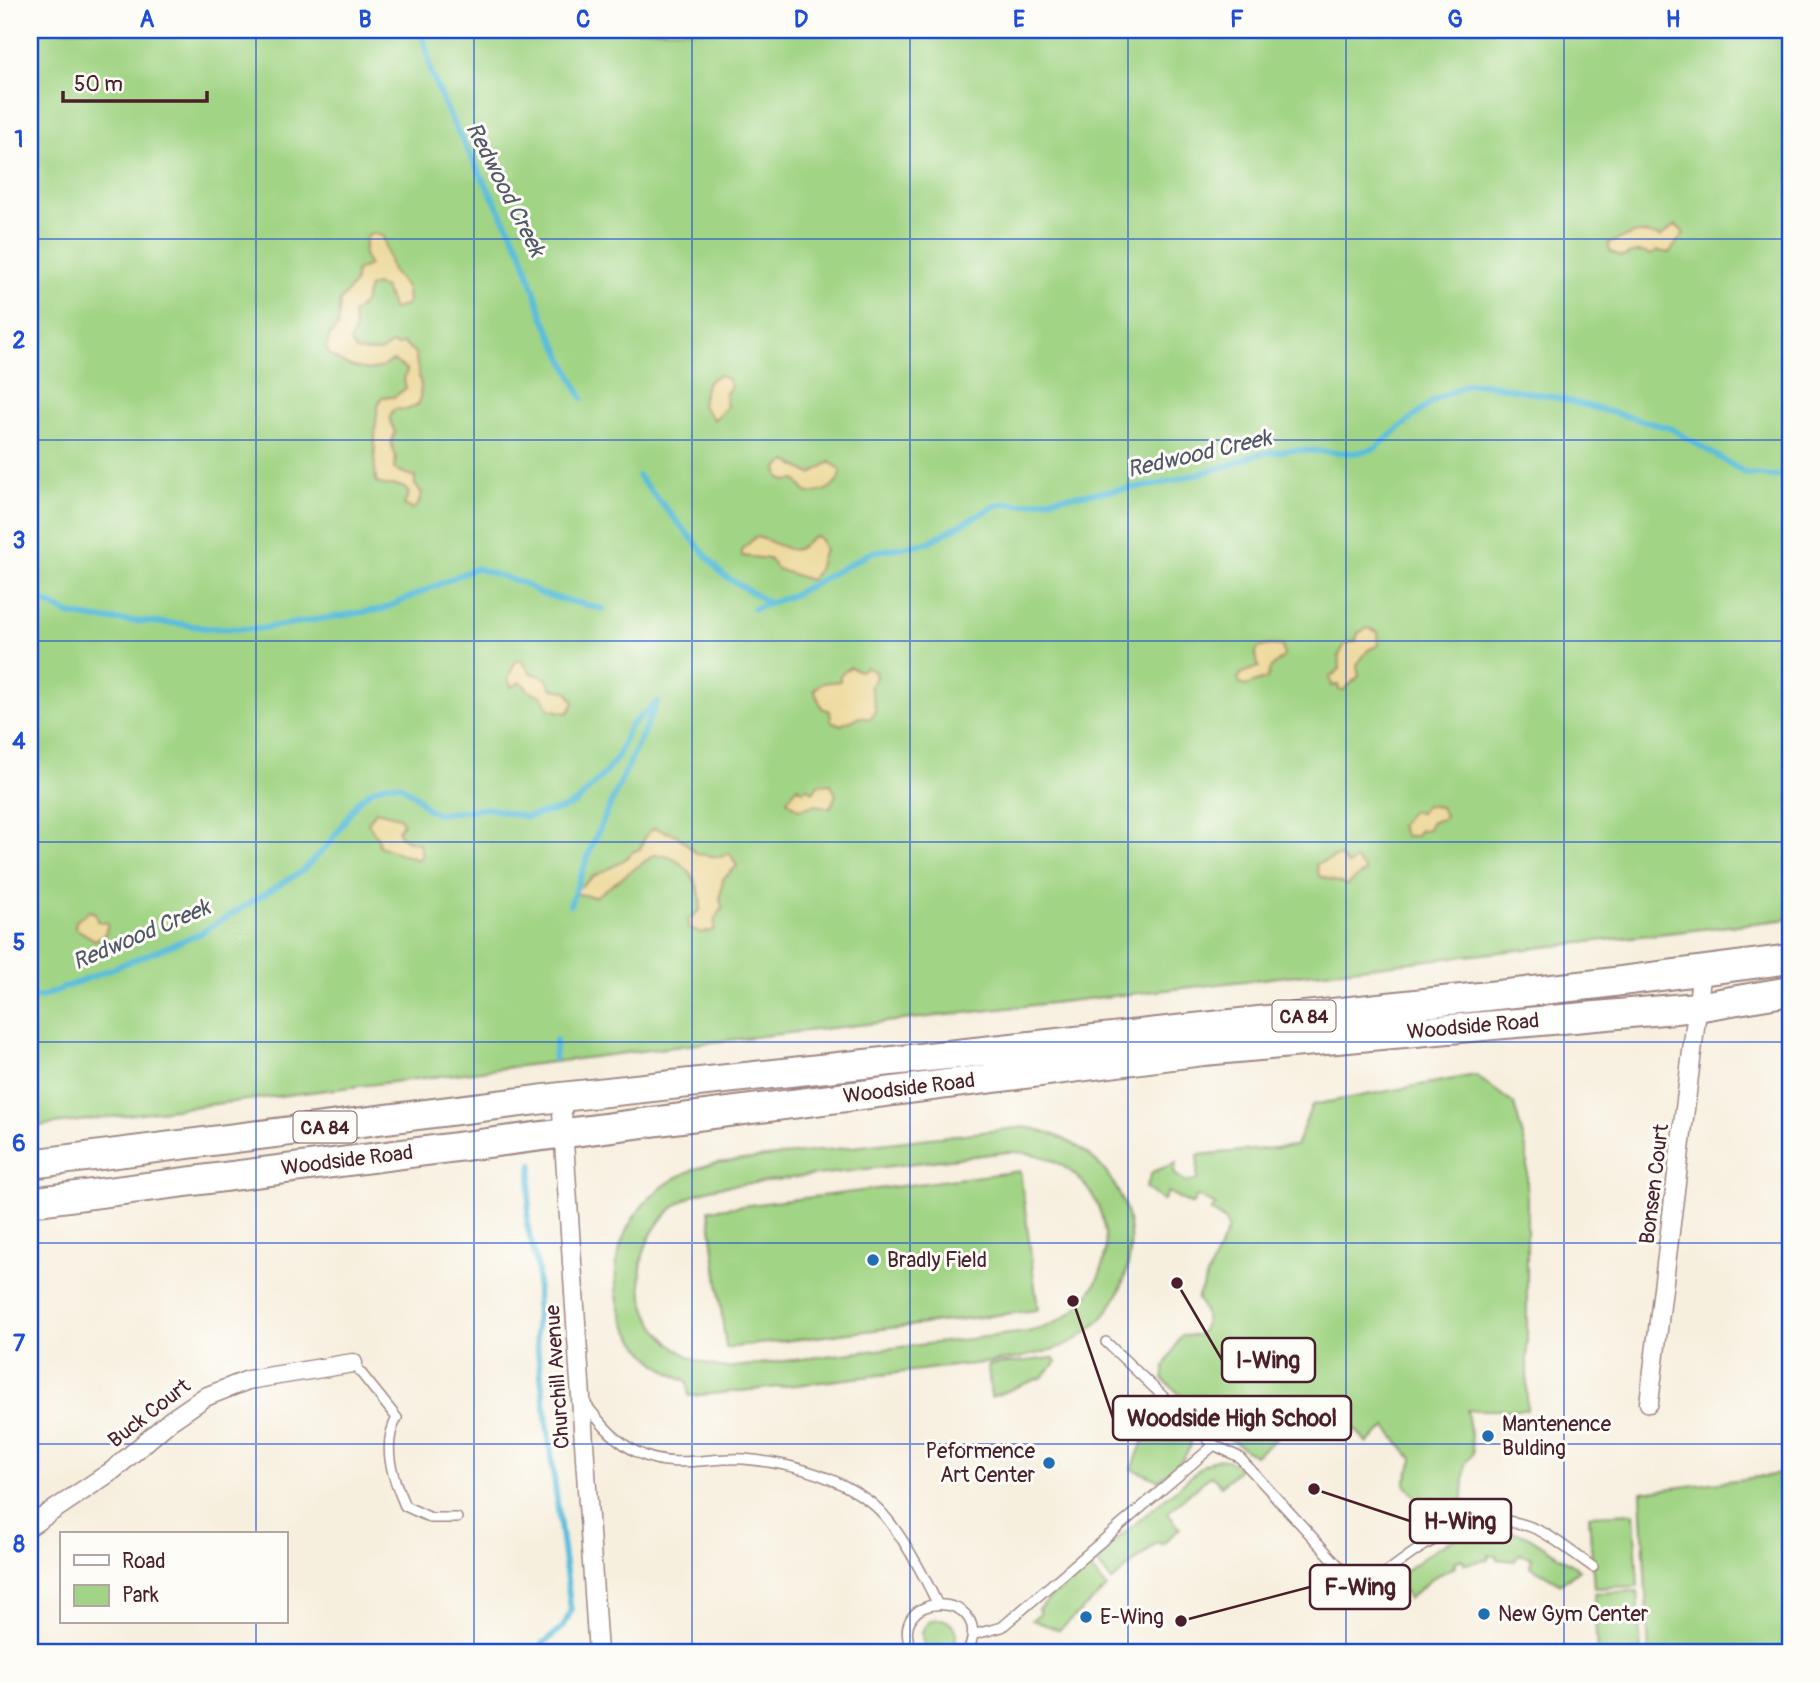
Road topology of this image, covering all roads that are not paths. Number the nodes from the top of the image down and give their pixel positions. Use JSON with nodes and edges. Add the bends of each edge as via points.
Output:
{"nodes":[{"id":1,"x":1790,"y":959,"type":"edge"},
{"id":2,"x":1702,"y":970,"type":"junction"},
{"id":3,"x":1790,"y":991,"type":"edge"},
{"id":4,"x":1698,"y":1007,"type":"junction"},
{"id":5,"x":561,"y":1097,"type":"junction"},
{"id":6,"x":564,"y":1132,"type":"junction"},
{"id":7,"x":30,"y":1164,"type":"edge"},
{"id":8,"x":30,"y":1202,"type":"edge"},
{"id":9,"x":1106,"y":1342,"type":"dead end"},
{"id":10,"x":353,"y":1363,"type":"joint"},
{"id":11,"x":581,"y":1399,"type":"junction"},
{"id":12,"x":1649,"y":1404,"type":"dead end"},
{"id":13,"x":1214,"y":1445,"type":"junction"},
{"id":14,"x":457,"y":1518,"type":"dead end"},
{"id":15,"x":30,"y":1526,"type":"edge"},
{"id":16,"x":1592,"y":1567,"type":"dead end"},
{"id":17,"x":937,"y":1603,"type":"junction"},
{"id":18,"x":972,"y":1635,"type":"junction"},
{"id":19,"x":598,"y":1653,"type":"edge"},
{"id":20,"x":913,"y":1653,"type":"edge"},
{"id":21,"x":967,"y":1653,"type":"edge"}],
"edges":[{"from":1,"to":2,"type":"main road","name":"Woodside Road","number":"CA 84"},
{"from":2,"to":4,"type":"street","name":"Bonsen Court"},
{"from":2,"to":5,"type":"main road","name":"Woodside Road","number":"CA 84"},
{"from":3,"to":4,"type":"main road","name":"Woodside Road","number":"CA 84"},
{"from":4,"to":6,"type":"main road","name":"Woodside Road","number":"CA 84","via":[[1203,1051]]},
{"from":4,"to":12,"type":"street","name":"Bonsen Court"},
{"from":5,"to":6,"type":"street","name":"Churchill Avenue"},
{"from":5,"to":7,"type":"main road","name":"Woodside Road","number":"CA 84"},
{"from":6,"to":8,"type":"main road","name":"Woodside Road","number":"CA 84"},
{"from":6,"to":11,"type":"street","name":"Churchill Avenue"},
{"from":9,"to":13,"type":"lane"},
{"from":10,"to":14,"type":"lane","via":[[397,1418],[390,1430],[389,1452],[405,1506],[431,1518]]},
{"from":10,"to":15,"type":"street","name":"Buck Court","via":[[248,1380],[205,1397],[112,1471]]},
{"from":11,"to":17,"type":"lane","via":[[608,1433],[643,1455],[665,1461],[744,1459],[835,1480],[872,1503],[906,1546]]},
{"from":11,"to":19,"type":"street","name":"Churchill Avenue"},
{"from":13,"to":16,"type":"lane","via":[[1240,1457],[1362,1591],[1434,1539],[1478,1521],[1524,1525]]},
{"from":13,"to":18,"type":"lane","via":[[1002,1627]]},
{"from":17,"to":18,"type":"lane","via":[[957,1608]]},
{"from":17,"to":20,"type":"lane","via":[[911,1620],[908,1642]]},
{"from":18,"to":21,"type":"lane"}]}
